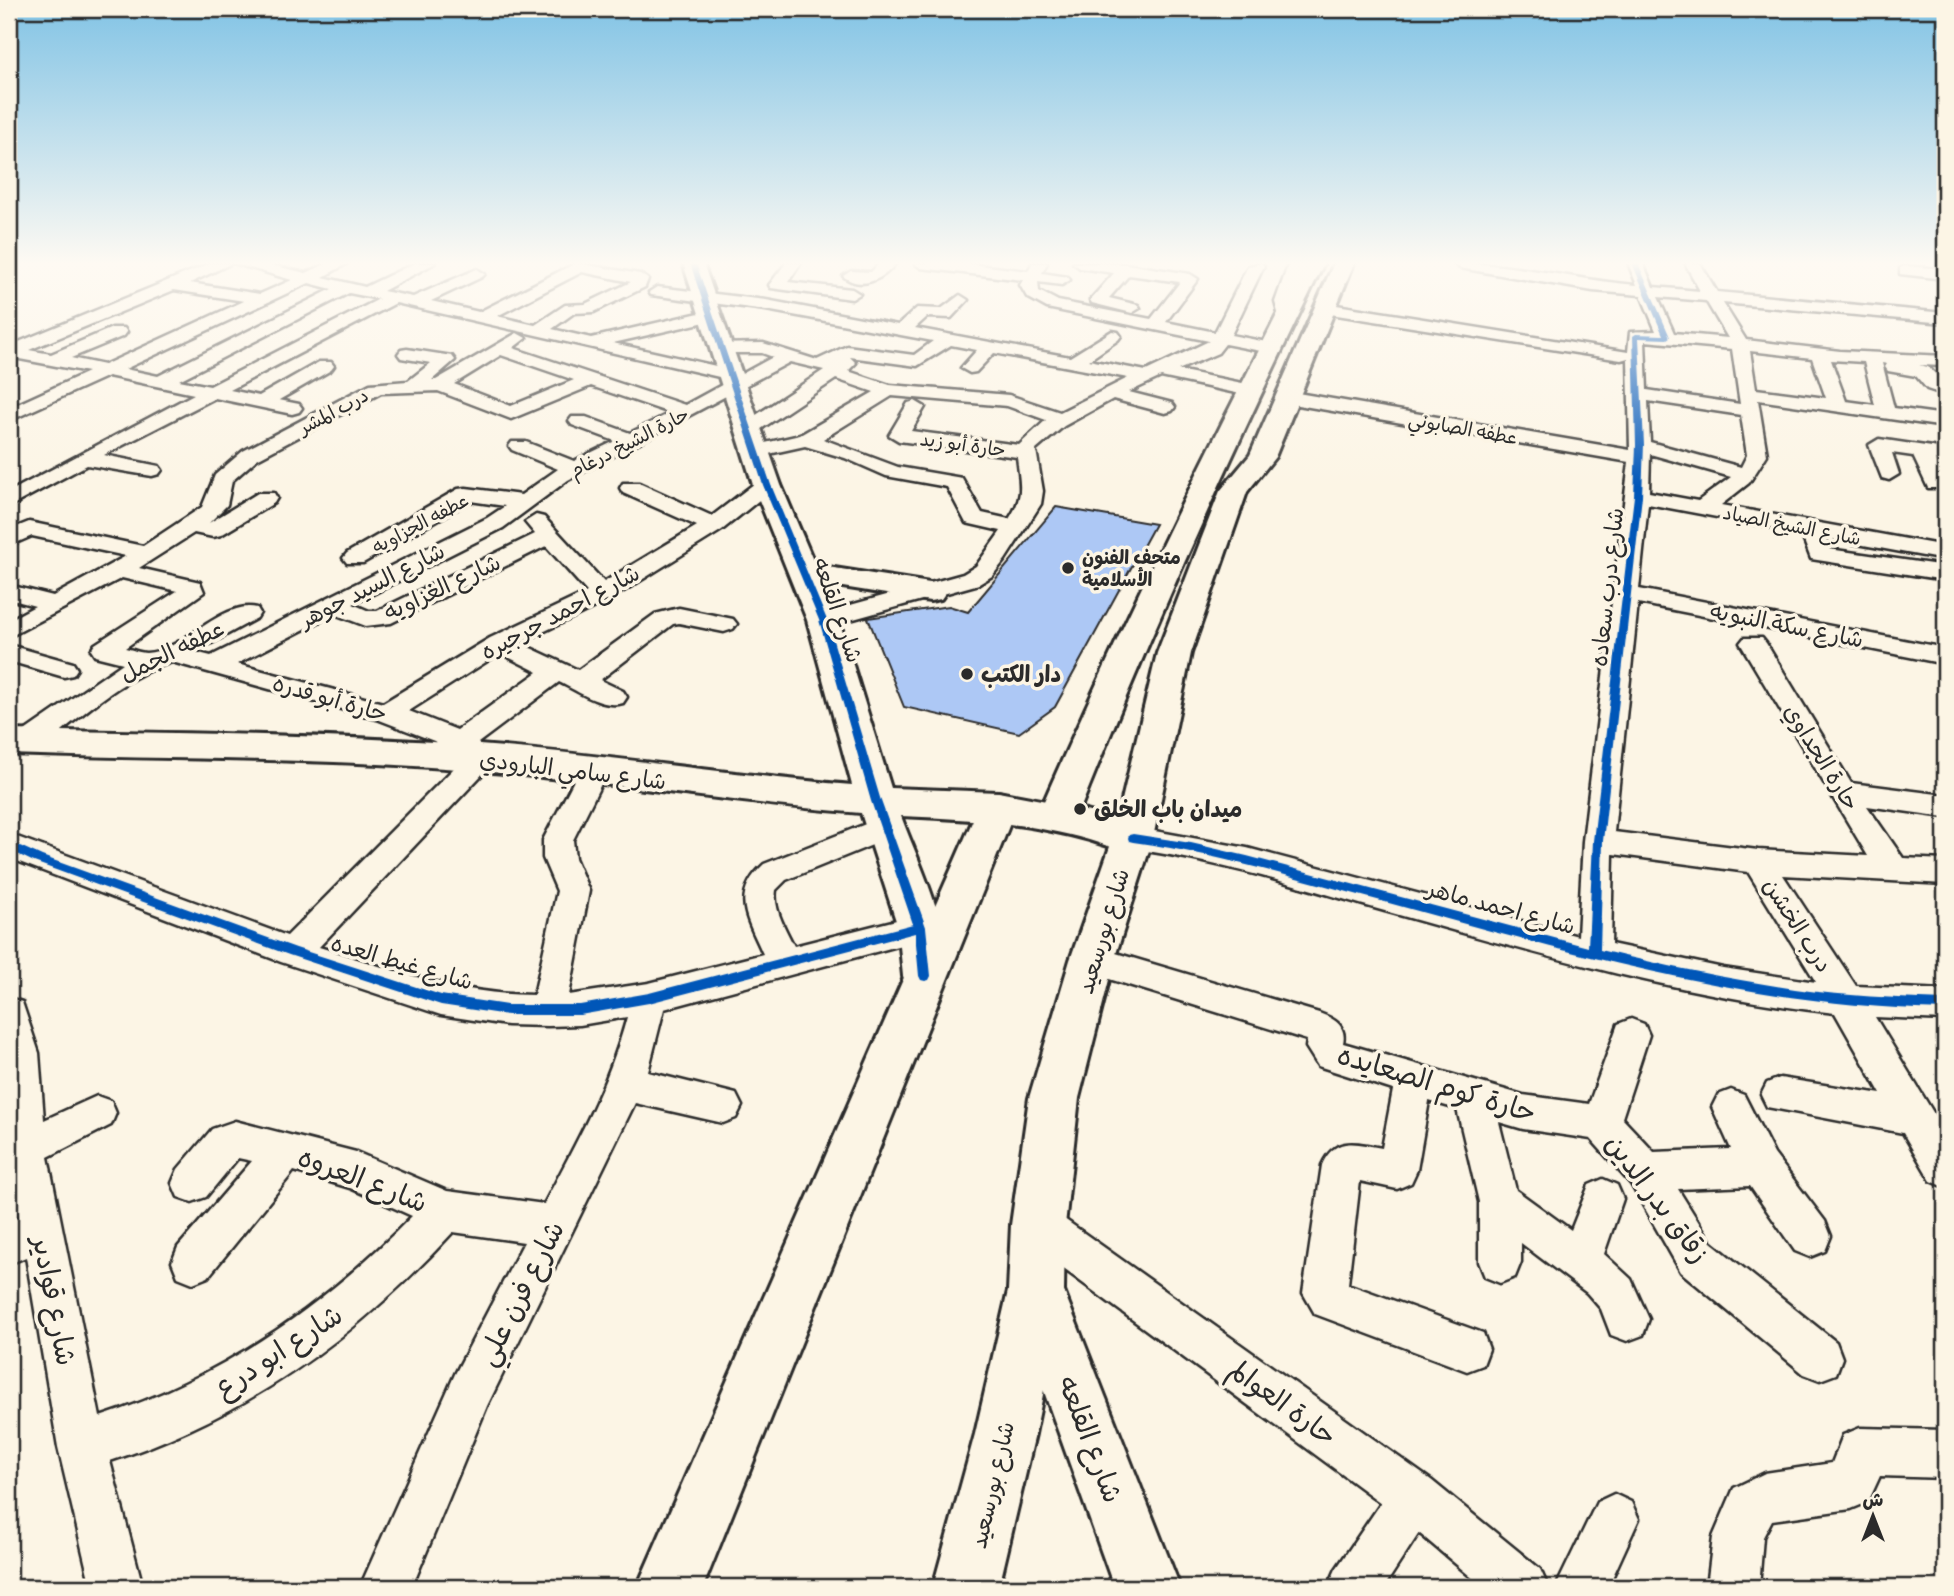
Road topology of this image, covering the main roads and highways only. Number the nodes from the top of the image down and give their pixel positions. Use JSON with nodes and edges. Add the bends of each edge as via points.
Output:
{"nodes":[{"id":1,"x":716,"y":337,"type":"edge"},
{"id":2,"x":1274,"y":337,"type":"edge"},
{"id":3,"x":1282,"y":337,"type":"edge"},
{"id":4,"x":1270,"y":407,"type":"junction"},
{"id":5,"x":1232,"y":426,"type":"junction"},
{"id":6,"x":803,"y":572,"type":"junction"},
{"id":7,"x":930,"y":592,"type":"road end"},
{"id":8,"x":19,"y":742,"type":"edge"},
{"id":9,"x":998,"y":806,"type":"junction"},
{"id":10,"x":881,"y":814,"type":"junction"},
{"id":11,"x":1057,"y":817,"type":"junction"},
{"id":12,"x":1133,"y":838,"type":"junction"},
{"id":13,"x":923,"y":951,"type":"junction"},
{"id":14,"x":1036,"y":1291,"type":"junction"},
{"id":15,"x":670,"y":1587,"type":"edge"},
{"id":16,"x":966,"y":1587,"type":"edge"},
{"id":17,"x":1147,"y":1587,"type":"edge"}],
"edges":[{"from":1,"to":6,"type":"main road","name":"شارع القلعه"},
{"from":2,"to":4,"type":"main road","name":"شارع بورسعيد"},
{"from":3,"to":4,"type":"main road","name":"شارع بورسعيد"},
{"from":4,"to":5,"type":"main road","name":"شارع بورسعيد"},
{"from":4,"to":5,"type":"main road"},
{"from":4,"to":12,"type":"main road","name":"شارع بورسعيد","via":[[1262,457],[1234,491],[1174,653]]},
{"from":5,"to":11,"type":"main road","name":"شارع بورسعيد","via":[[1119,666]]},
{"from":6,"to":7,"type":"main road"},
{"from":6,"to":10,"type":"main road","name":"شارع القلعه","via":[[823,620]]},
{"from":8,"to":10,"type":"main road","name":"شارع سامي البارودي","via":[[470,751]]},
{"from":9,"to":10,"type":"main road","name":"شارع سامي البارودي"},
{"from":9,"to":11,"type":"main road","name":"شارع سامي البارودي"},
{"from":9,"to":13,"type":"main road"},
{"from":10,"to":13,"type":"main road","name":"شارع القلعه"},
{"from":11,"to":12,"type":"main road","name":"شارع سامي البارودي"},
{"from":12,"to":14,"type":"main road","name":"شارع بورسعيد","via":[[1092,960],[1054,1098],[1038,1225]]},
{"from":13,"to":15,"type":"main road"},
{"from":14,"to":16,"type":"main road","name":"شارع بورسعيد"},
{"from":14,"to":17,"type":"main road","name":"شارع القلعه"}]}
